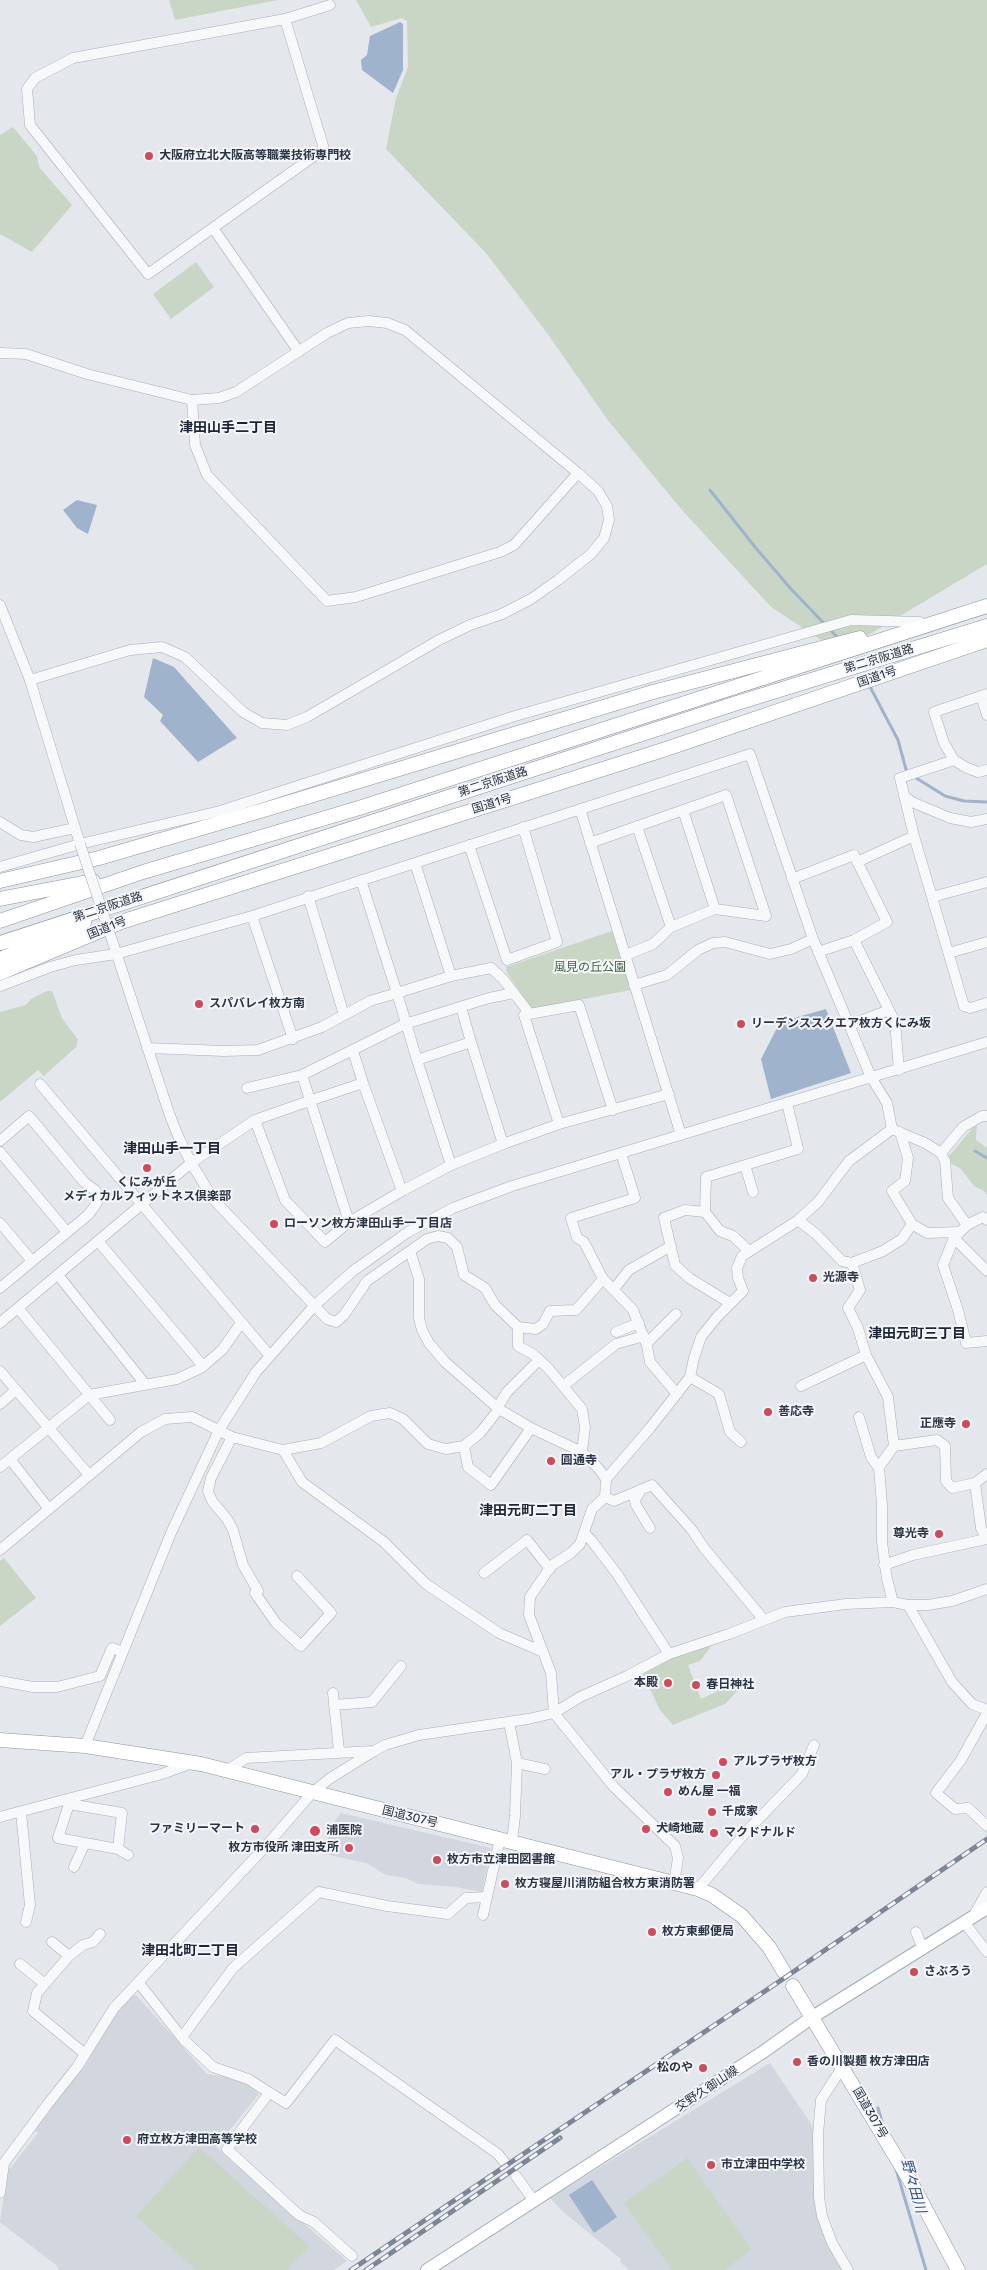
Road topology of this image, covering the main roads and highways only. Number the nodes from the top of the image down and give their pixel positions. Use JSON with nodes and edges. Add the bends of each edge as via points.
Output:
{"nodes":[{"id":1,"x":987,"y":599,"type":"edge"},
{"id":2,"x":987,"y":606,"type":"edge"},
{"id":3,"x":987,"y":626,"type":"edge"},
{"id":4,"x":987,"y":640,"type":"edge"},
{"id":5,"x":143,"y":872,"type":"junction"},
{"id":6,"x":0,"y":881,"type":"edge"},
{"id":7,"x":165,"y":888,"type":"junction"},
{"id":8,"x":0,"y":899,"type":"edge"},
{"id":9,"x":0,"y":921,"type":"edge"},
{"id":10,"x":0,"y":943,"type":"edge"},
{"id":11,"x":0,"y":959,"type":"edge"},
{"id":12,"x":0,"y":973,"type":"edge"},
{"id":13,"x":0,"y":1740,"type":"edge"},
{"id":14,"x":987,"y":1908,"type":"edge"},
{"id":15,"x":784,"y":1972,"type":"dead end"},
{"id":16,"x":793,"y":1986,"type":"dead end"},
{"id":17,"x":811,"y":2018,"type":"junction"},
{"id":18,"x":427,"y":2270,"type":"edge"},
{"id":19,"x":958,"y":2270,"type":"edge"}],
"edges":[{"from":1,"to":6,"type":"highway","via":[[920,622],[653,692],[99,858]]},
{"from":2,"to":5,"type":"highway","name":"第二京阪道路","via":[[359,808]]},
{"from":3,"to":7,"type":"highway","name":"第二京阪道路","via":[[737,703]]},
{"from":4,"to":12,"type":"highway","name":"国道1号","via":[[654,753],[121,922]]},
{"from":5,"to":8,"type":"highway"},
{"from":5,"to":9,"type":"highway","name":"第二京阪道路"},
{"from":7,"to":10,"type":"highway","name":"第二京阪道路"},
{"from":7,"to":11,"type":"highway"},
{"from":13,"to":15,"type":"highway","name":"国道307号","via":[[85,1746],[192,1763],[698,1888],[742,1916],[769,1947]]},
{"from":14,"to":17,"type":"main road","name":"交野久御山線"},
{"from":16,"to":17,"type":"highway","name":"国道307号"},
{"from":17,"to":18,"type":"main road","name":"交野久御山線"},
{"from":17,"to":19,"type":"highway","name":"国道307号","via":[[898,2160]]}]}
